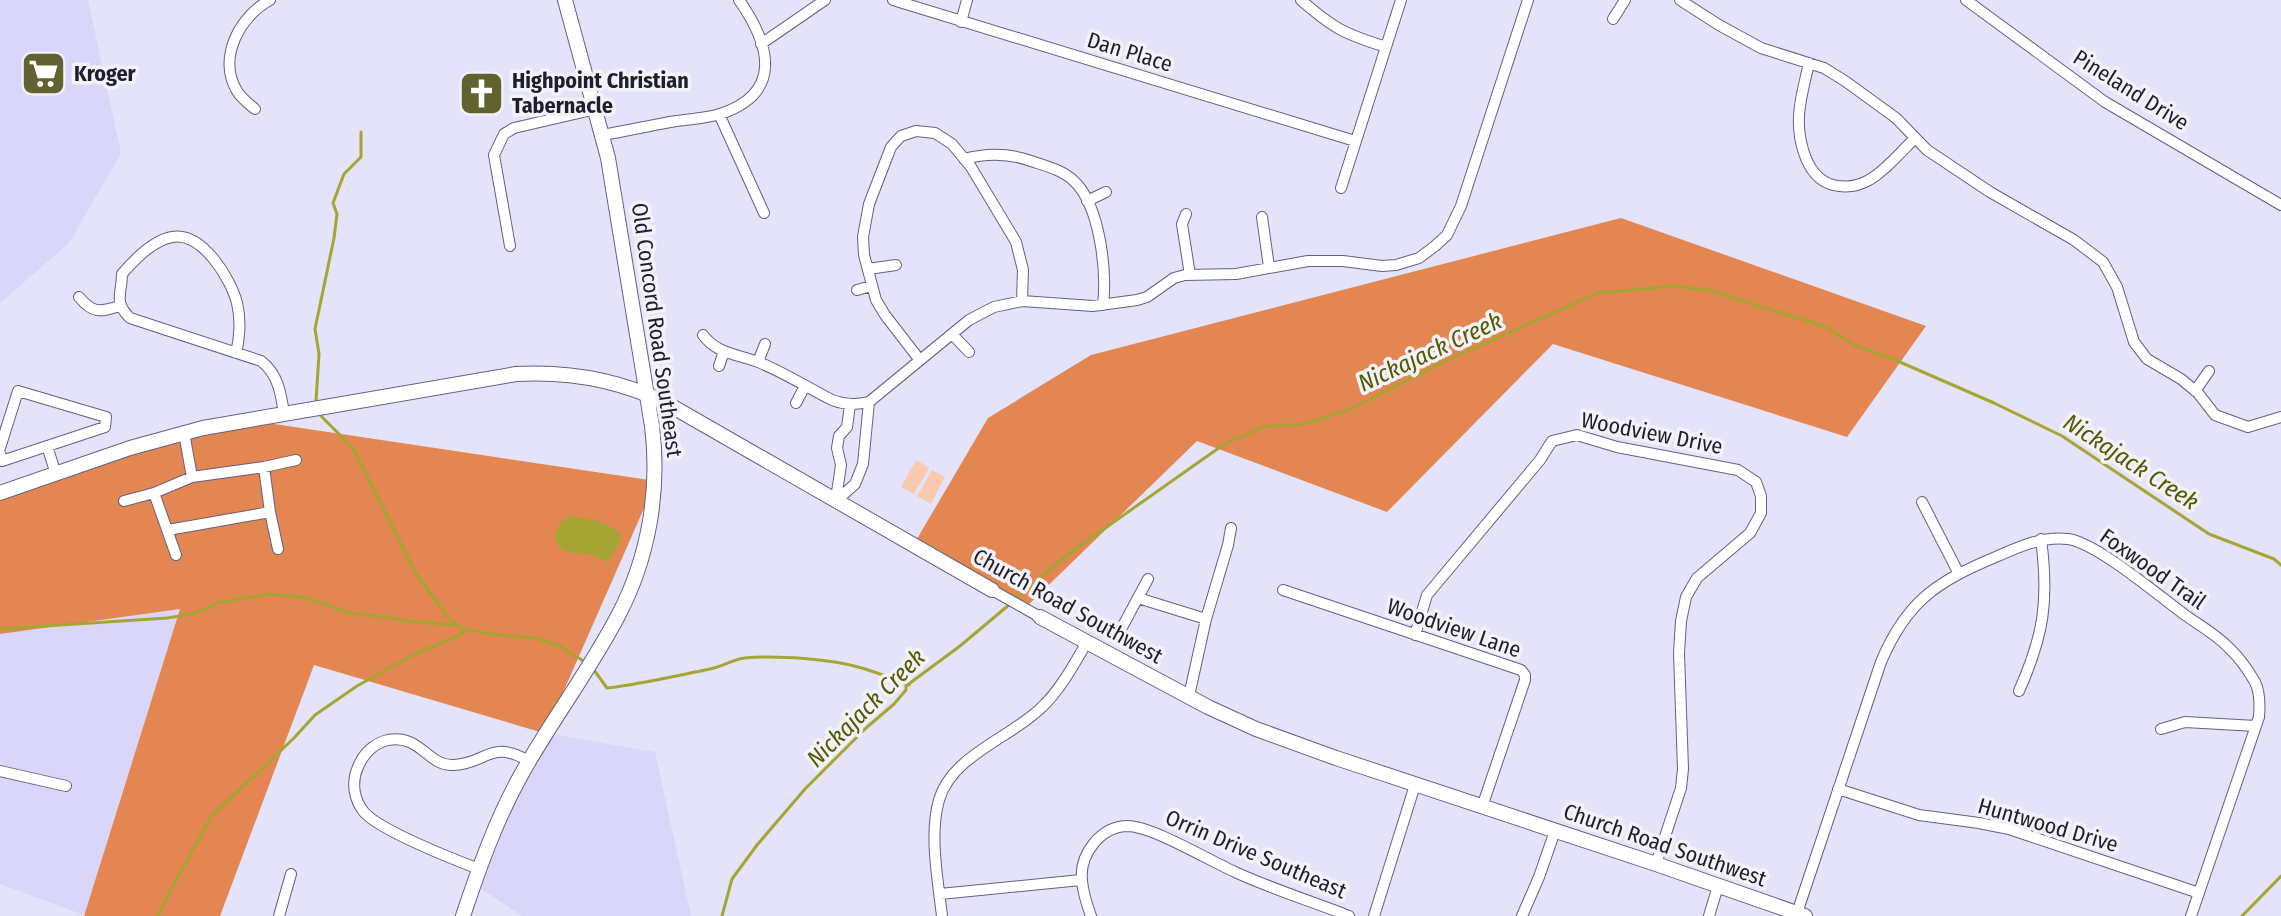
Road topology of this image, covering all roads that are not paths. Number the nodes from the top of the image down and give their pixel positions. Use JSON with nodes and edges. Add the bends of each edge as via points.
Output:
{"nodes":[{"id":1,"x":270,"y":0,"type":"edge"},
{"id":2,"x":565,"y":0,"type":"edge"},
{"id":3,"x":739,"y":0,"type":"edge"},
{"id":4,"x":825,"y":0,"type":"edge"},
{"id":5,"x":893,"y":0,"type":"edge"},
{"id":6,"x":967,"y":0,"type":"edge"},
{"id":7,"x":1301,"y":0,"type":"edge"},
{"id":8,"x":1401,"y":0,"type":"edge"},
{"id":9,"x":1528,"y":0,"type":"edge"},
{"id":10,"x":1625,"y":0,"type":"edge"},
{"id":11,"x":1680,"y":0,"type":"edge"},
{"id":12,"x":1966,"y":0,"type":"edge"},
{"id":13,"x":1613,"y":19,"type":"dead end"},
{"id":14,"x":961,"y":22,"type":"junction"},
{"id":15,"x":761,"y":44,"type":"junction"},
{"id":16,"x":1386,"y":47,"type":"junction"},
{"id":17,"x":1809,"y":63,"type":"junction"},
{"id":18,"x":255,"y":109,"type":"dead end"},
{"id":19,"x":596,"y":109,"type":"junction"},
{"id":20,"x":719,"y":114,"type":"junction"},
{"id":21,"x":603,"y":135,"type":"junction"},
{"id":22,"x":1915,"y":138,"type":"junction"},
{"id":23,"x":1355,"y":141,"type":"junction"},
{"id":24,"x":964,"y":159,"type":"junction"},
{"id":25,"x":1341,"y":188,"type":"dead end"},
{"id":26,"x":1106,"y":192,"type":"dead end"},
{"id":27,"x":1087,"y":201,"type":"junction"},
{"id":28,"x":2281,"y":205,"type":"edge"},
{"id":29,"x":764,"y":213,"type":"dead end"},
{"id":30,"x":1186,"y":214,"type":"dead end"},
{"id":31,"x":1262,"y":217,"type":"dead end"},
{"id":32,"x":510,"y":246,"type":"dead end"},
{"id":33,"x":896,"y":265,"type":"dead end"},
{"id":34,"x":1269,"y":267,"type":"junction"},
{"id":35,"x":868,"y":269,"type":"junction"},
{"id":36,"x":1190,"y":275,"type":"junction"},
{"id":37,"x":871,"y":286,"type":"junction"},
{"id":38,"x":857,"y":290,"type":"dead end"},
{"id":39,"x":79,"y":297,"type":"dead end"},
{"id":40,"x":1022,"y":301,"type":"junction"},
{"id":41,"x":1103,"y":305,"type":"junction"},
{"id":42,"x":120,"y":306,"type":"junction"},
{"id":43,"x":952,"y":334,"type":"junction"},
{"id":44,"x":703,"y":335,"type":"dead end"},
{"id":45,"x":765,"y":344,"type":"dead end"},
{"id":46,"x":724,"y":351,"type":"junction"},
{"id":47,"x":969,"y":352,"type":"dead end"},
{"id":48,"x":236,"y":353,"type":"junction"},
{"id":49,"x":919,"y":359,"type":"junction"},
{"id":50,"x":758,"y":362,"type":"junction"},
{"id":51,"x":719,"y":366,"type":"dead end"},
{"id":52,"x":2209,"y":371,"type":"dead end"},
{"id":53,"x":805,"y":386,"type":"junction"},
{"id":54,"x":2195,"y":391,"type":"junction"},
{"id":55,"x":647,"y":394,"type":"junction"},
{"id":56,"x":869,"y":402,"type":"junction"},
{"id":57,"x":796,"y":403,"type":"dead end"},
{"id":58,"x":850,"y":405,"type":"junction"},
{"id":59,"x":284,"y":414,"type":"junction"},
{"id":60,"x":2281,"y":417,"type":"edge"},
{"id":61,"x":847,"y":427,"type":"junction"},
{"id":62,"x":184,"y":433,"type":"junction"},
{"id":63,"x":866,"y":433,"type":"junction"},
{"id":64,"x":47,"y":446,"type":"junction"},
{"id":65,"x":0,"y":450,"type":"edge"},
{"id":66,"x":296,"y":460,"type":"dead end"},
{"id":67,"x":264,"y":467,"type":"junction"},
{"id":68,"x":56,"y":474,"type":"junction"},
{"id":69,"x":192,"y":477,"type":"junction"},
{"id":70,"x":0,"y":493,"type":"edge"},
{"id":71,"x":154,"y":493,"type":"junction"},
{"id":72,"x":124,"y":501,"type":"dead end"},
{"id":73,"x":836,"y":501,"type":"junction"},
{"id":74,"x":1922,"y":502,"type":"dead end"},
{"id":75,"x":270,"y":512,"type":"junction"},
{"id":76,"x":1231,"y":528,"type":"dead end"},
{"id":77,"x":168,"y":530,"type":"junction"},
{"id":78,"x":2041,"y":539,"type":"junction"},
{"id":79,"x":278,"y":549,"type":"dead end"},
{"id":80,"x":176,"y":555,"type":"dead end"},
{"id":81,"x":1958,"y":572,"type":"junction"},
{"id":82,"x":1148,"y":579,"type":"dead end"},
{"id":83,"x":992,"y":590,"type":"joint"},
{"id":84,"x":1283,"y":590,"type":"dead end"},
{"id":85,"x":1138,"y":598,"type":"junction"},
{"id":86,"x":1040,"y":617,"type":"joint"},
{"id":87,"x":1206,"y":619,"type":"junction"},
{"id":88,"x":1119,"y":633,"type":"dead end"},
{"id":89,"x":1415,"y":635,"type":"junction"},
{"id":90,"x":1087,"y":642,"type":"junction"},
{"id":91,"x":2019,"y":691,"type":"dead end"},
{"id":92,"x":1189,"y":696,"type":"junction"},
{"id":93,"x":2256,"y":726,"type":"junction"},
{"id":94,"x":2161,"y":729,"type":"dead end"},
{"id":95,"x":529,"y":761,"type":"junction"},
{"id":96,"x":0,"y":771,"type":"edge"},
{"id":97,"x":1415,"y":785,"type":"junction"},
{"id":98,"x":66,"y":786,"type":"dead end"},
{"id":99,"x":1838,"y":789,"type":"junction"},
{"id":100,"x":1482,"y":807,"type":"junction"},
{"id":101,"x":1555,"y":831,"type":"junction"},
{"id":102,"x":1656,"y":864,"type":"junction"},
{"id":103,"x":479,"y":869,"type":"junction"},
{"id":104,"x":291,"y":874,"type":"dead end"},
{"id":105,"x":1081,"y":880,"type":"junction"},
{"id":106,"x":1718,"y":886,"type":"junction"},
{"id":107,"x":2199,"y":893,"type":"junction"},
{"id":108,"x":940,"y":894,"type":"junction"},
{"id":109,"x":1801,"y":914,"type":"edge"},
{"id":110,"x":279,"y":916,"type":"edge"},
{"id":111,"x":463,"y":916,"type":"edge"},
{"id":112,"x":942,"y":916,"type":"edge"},
{"id":113,"x":1091,"y":916,"type":"edge"},
{"id":114,"x":1349,"y":916,"type":"edge"},
{"id":115,"x":1374,"y":916,"type":"edge"},
{"id":116,"x":1522,"y":916,"type":"edge"},
{"id":117,"x":1709,"y":916,"type":"edge"},
{"id":118,"x":2191,"y":916,"type":"edge"}],
"edges":[{"from":1,"to":18,"type":"street","via":[[243,22],[230,57],[237,93]]},
{"from":2,"to":19,"type":"street","name":"Old Concord Road Southeast"},
{"from":3,"to":15,"type":"street"},
{"from":4,"to":15,"type":"street"},
{"from":5,"to":14,"type":"street","name":"Dan Place"},
{"from":6,"to":14,"type":"street"},
{"from":7,"to":16,"type":"street","via":[[1346,35]]},
{"from":8,"to":16,"type":"street"},
{"from":9,"to":34,"type":"street","via":[[1447,235],[1419,258],[1396,265],[1308,261]]},
{"from":10,"to":13,"type":"street"},
{"from":11,"to":17,"type":"street","via":[[1761,48]]},
{"from":12,"to":28,"type":"street","name":"Pineland Drive","via":[[2105,102]]},
{"from":14,"to":23,"type":"street","name":"Dan Place"},
{"from":15,"to":20,"type":"street","via":[[763,83],[751,98]]},
{"from":16,"to":23,"type":"street"},
{"from":17,"to":22,"type":"street","via":[[1845,81]]},
{"from":17,"to":22,"type":"street","via":[[1799,127],[1803,149],[1817,176],[1828,184],[1850,187],[1871,179]]},
{"from":19,"to":21,"type":"street","name":"Old Concord Road Southeast"},
{"from":19,"to":32,"type":"street","via":[[504,134],[494,155]]},
{"from":20,"to":21,"type":"street"},
{"from":20,"to":29,"type":"street"},
{"from":21,"to":55,"type":"street","name":"Old Concord Road Southeast"},
{"from":22,"to":54,"type":"street","via":[[2103,262],[2117,287],[2134,342],[2147,359]]},
{"from":23,"to":25,"type":"street"},
{"from":24,"to":27,"type":"street","via":[[1006,155],[1046,166],[1067,175]]},
{"from":24,"to":35,"type":"street","via":[[935,133],[916,131],[896,141],[865,221]]},
{"from":24,"to":40,"type":"street","via":[[1016,242],[1023,270]]},
{"from":26,"to":27,"type":"street"},
{"from":27,"to":41,"type":"street","via":[[1103,257]]},
{"from":30,"to":36,"type":"street","via":[[1182,224]]},
{"from":31,"to":34,"type":"street"},
{"from":33,"to":35,"type":"street"},
{"from":34,"to":36,"type":"street"},
{"from":35,"to":37,"type":"street"},
{"from":36,"to":41,"type":"street","via":[[1174,278],[1147,297]]},
{"from":37,"to":38,"type":"street"},
{"from":37,"to":49,"type":"street","via":[[885,315]]},
{"from":39,"to":42,"type":"street","via":[[95,310]]},
{"from":40,"to":41,"type":"street"},
{"from":40,"to":43,"type":"street","via":[[981,312]]},
{"from":42,"to":48,"type":"street","via":[[138,322]]},
{"from":42,"to":48,"type":"street","via":[[127,268],[167,238],[189,239],[209,254],[232,289],[240,323]]},
{"from":43,"to":47,"type":"street"},
{"from":43,"to":49,"type":"street"},
{"from":44,"to":46,"type":"street"},
{"from":45,"to":50,"type":"street"},
{"from":46,"to":50,"type":"street"},
{"from":46,"to":51,"type":"street"},
{"from":48,"to":59,"type":"street","via":[[261,361],[274,374]]},
{"from":49,"to":56,"type":"street"},
{"from":50,"to":53,"type":"street"},
{"from":52,"to":54,"type":"street"},
{"from":53,"to":57,"type":"street"},
{"from":53,"to":58,"type":"street"},
{"from":54,"to":60,"type":"street","via":[[2215,415],[2248,427]]},
{"from":55,"to":59,"type":"street","name":"Church Road Southwest","via":[[577,375],[531,373]]},
{"from":55,"to":73,"type":"street","name":"Church Road Southwest"},
{"from":55,"to":95,"type":"street","name":"Old Concord Road Southeast","via":[[654,490],[632,586]]},
{"from":56,"to":58,"type":"street"},
{"from":56,"to":63,"type":"street"},
{"from":58,"to":61,"type":"street"},
{"from":59,"to":62,"type":"street","name":"Church Road Southwest"},
{"from":61,"to":63,"type":"street"},
{"from":61,"to":73,"type":"street","via":[[837,448],[841,465]]},
{"from":62,"to":68,"type":"street","name":"Church Road Southwest"},
{"from":62,"to":69,"type":"street"},
{"from":63,"to":73,"type":"street","via":[[855,484]]},
{"from":64,"to":65,"type":"street","via":[[2,461]]},
{"from":64,"to":65,"type":"street","via":[[105,427],[106,417],[18,391]]},
{"from":64,"to":68,"type":"street"},
{"from":66,"to":67,"type":"street"},
{"from":67,"to":69,"type":"street"},
{"from":67,"to":75,"type":"street"},
{"from":68,"to":70,"type":"street","name":"Church Road Southwest"},
{"from":69,"to":71,"type":"street"},
{"from":71,"to":72,"type":"street"},
{"from":71,"to":77,"type":"street"},
{"from":73,"to":83,"type":"street","name":"Church Road Southwest"},
{"from":74,"to":81,"type":"street"},
{"from":75,"to":77,"type":"street"},
{"from":75,"to":79,"type":"street"},
{"from":76,"to":87,"type":"street"},
{"from":77,"to":80,"type":"street"},
{"from":78,"to":81,"type":"street","name":"Foxwood Trail"},
{"from":78,"to":91,"type":"street","via":[[2044,621]]},
{"from":78,"to":93,"type":"street","name":"Foxwood Trail","via":[[2068,539],[2095,550],[2228,646],[2257,685]]},
{"from":81,"to":99,"type":"street","name":"Foxwood Trail","via":[[1936,586],[1897,628]]},
{"from":82,"to":85,"type":"street"},
{"from":83,"to":86,"type":"street","name":"Church Road Southwest"},
{"from":84,"to":89,"type":"street","name":"Woodview Lane"},
{"from":85,"to":87,"type":"street"},
{"from":85,"to":88,"type":"street"},
{"from":86,"to":90,"type":"street","name":"Church Road Southwest"},
{"from":87,"to":92,"type":"street"},
{"from":89,"to":100,"type":"street","name":"Woodview Lane","via":[[1525,675]]},
{"from":89,"to":102,"type":"street","name":"Woodview Drive","via":[[1427,595],[1552,441],[1577,435],[1738,470],[1756,482],[1761,513],[1750,533],[1697,578],[1686,597],[1679,653],[1681,788]]},
{"from":90,"to":92,"type":"street","name":"Church Road Southwest"},
{"from":90,"to":108,"type":"street","via":[[1045,705],[965,761],[950,779],[939,798],[935,824]]},
{"from":92,"to":97,"type":"street","name":"Church Road Southwest","via":[[1256,729]]},
{"from":93,"to":94,"type":"street","via":[[2185,722]]},
{"from":93,"to":107,"type":"street","name":"Foxwood Trail"},
{"from":95,"to":103,"type":"street","name":"Old Concord Road Southeast"},
{"from":95,"to":103,"type":"street","via":[[498,751],[454,765],[432,758],[414,743],[389,740],[359,762],[356,799],[372,820]]},
{"from":96,"to":98,"type":"street"},
{"from":97,"to":100,"type":"street","name":"Church Road Southwest"},
{"from":97,"to":115,"type":"street"},
{"from":99,"to":107,"type":"street","name":"Huntwood Drive","via":[[1919,815],[2009,829]]},
{"from":99,"to":109,"type":"street","name":"Foxwood Trail"},
{"from":100,"to":101,"type":"street","name":"Church Road Southwest"},
{"from":101,"to":102,"type":"street","name":"Church Road Southwest"},
{"from":101,"to":116,"type":"street"},
{"from":102,"to":106,"type":"street","name":"Church Road Southwest"},
{"from":103,"to":111,"type":"street","name":"Old Concord Road Southeast"},
{"from":104,"to":110,"type":"street"},
{"from":105,"to":108,"type":"street"},
{"from":105,"to":113,"type":"street"},
{"from":105,"to":114,"type":"street","name":"Orrin Drive Southeast","via":[[1096,840],[1119,827],[1138,827],[1236,873]]},
{"from":106,"to":109,"type":"street","name":"Church Road Southwest"},
{"from":106,"to":117,"type":"street"},
{"from":107,"to":118,"type":"street","name":"Foxwood Trail"},
{"from":108,"to":112,"type":"street"}]}
